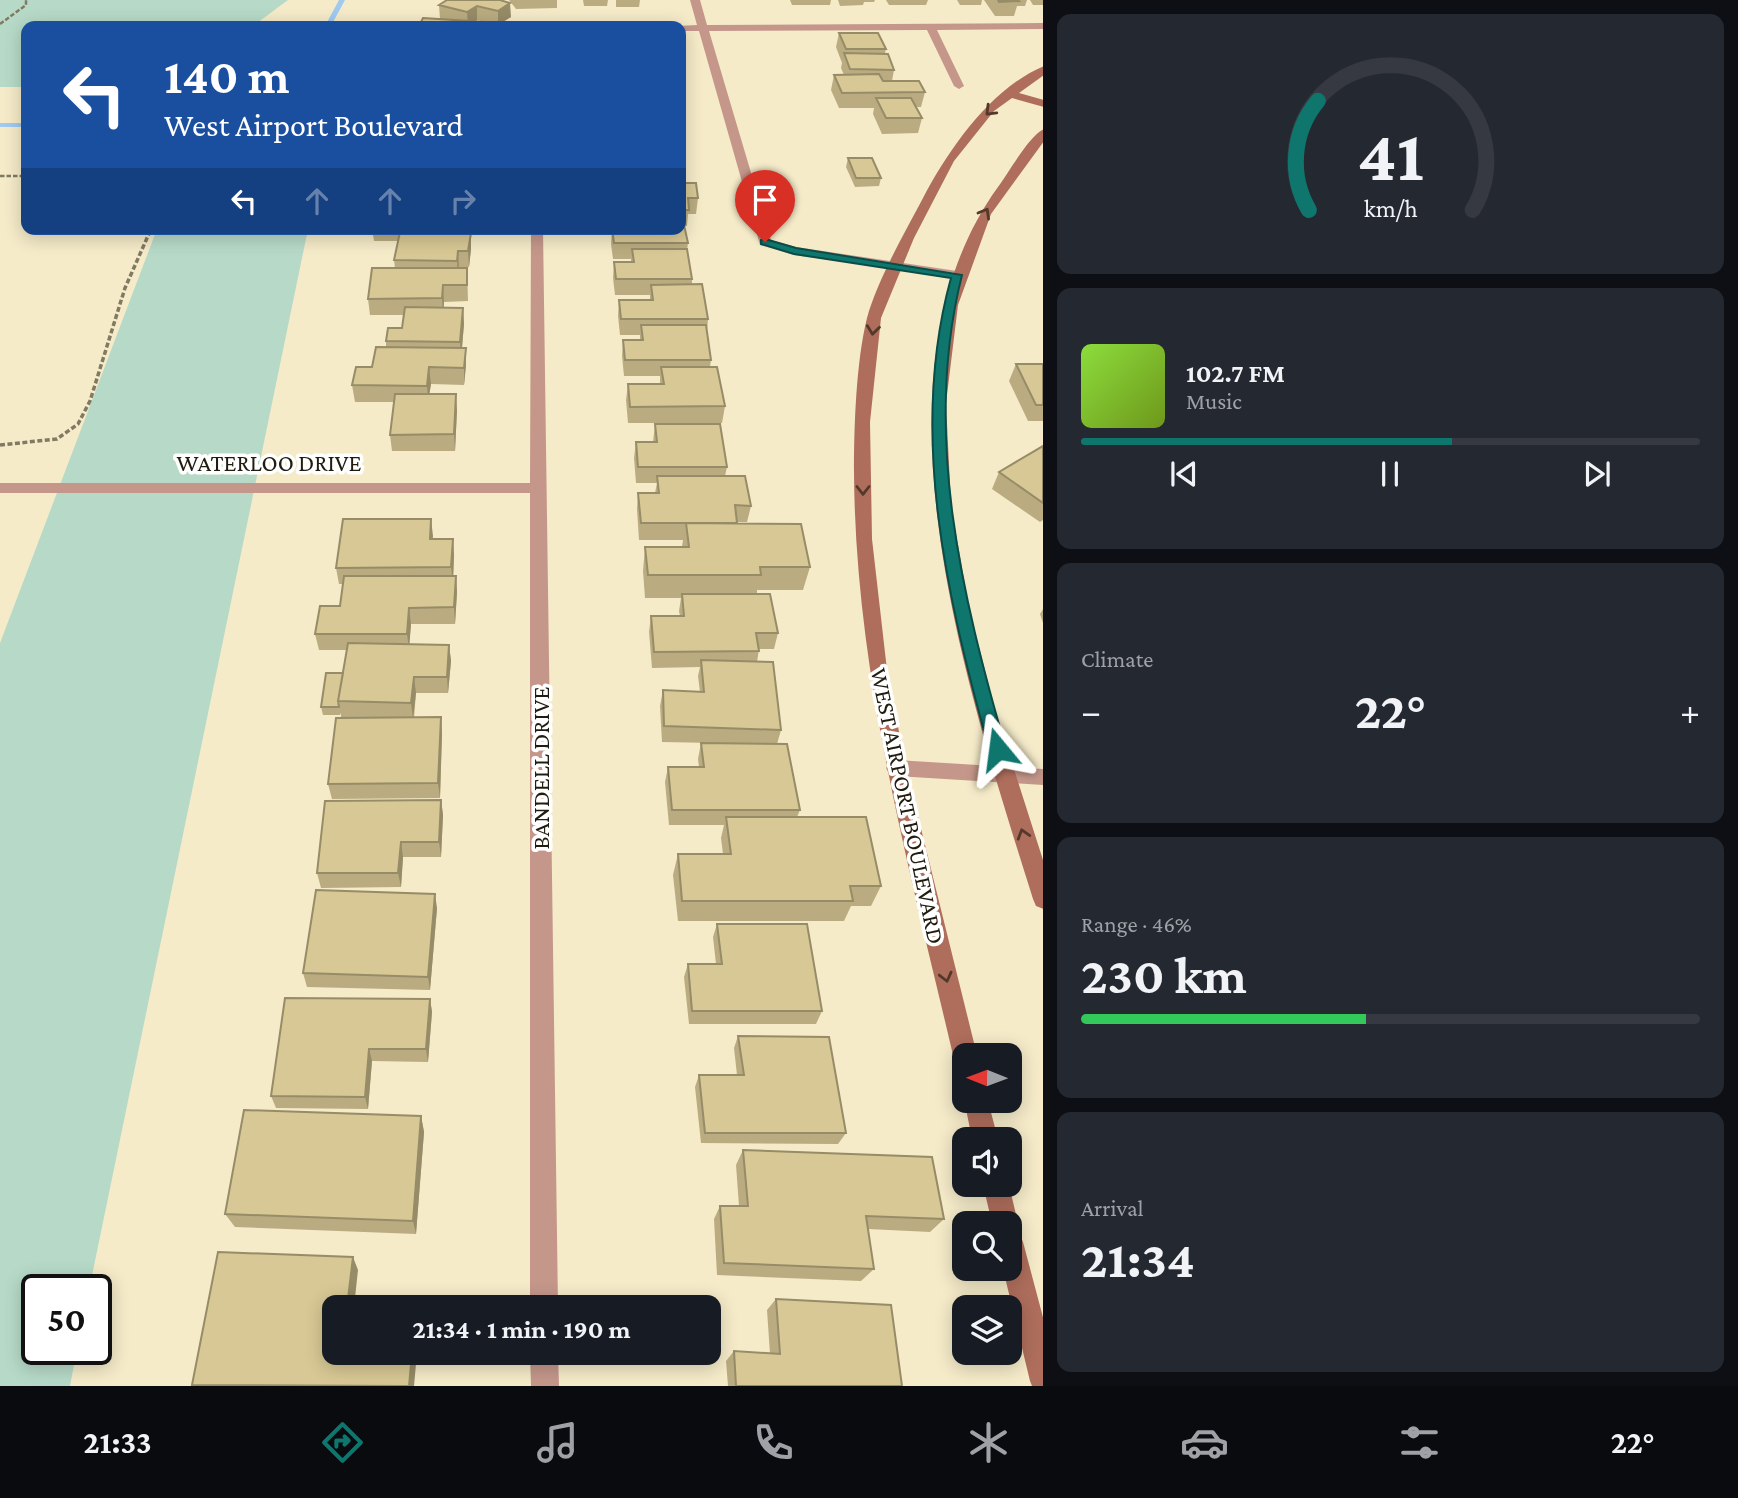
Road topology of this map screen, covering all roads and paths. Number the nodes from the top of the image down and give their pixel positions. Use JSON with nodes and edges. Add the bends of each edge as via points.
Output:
{"nodes":[{"id":1,"x":26,"y":0,"type":"edge"},
{"id":2,"x":695,"y":0,"type":"edge"},
{"id":3,"x":0,"y":24,"type":"edge"},
{"id":4,"x":930,"y":26,"type":"junction"},
{"id":5,"x":1043,"y":26,"type":"edge"},
{"id":6,"x":686,"y":28,"type":"edge"},
{"id":7,"x":704,"y":28,"type":"junction"},
{"id":8,"x":1043,"y":69,"type":"edge"},
{"id":9,"x":960,"y":86,"type":"dead end"},
{"id":10,"x":1010,"y":94,"type":"junction"},
{"id":11,"x":1043,"y":104,"type":"edge"},
{"id":12,"x":1043,"y":132,"type":"edge"},
{"id":13,"x":0,"y":176,"type":"edge"},
{"id":14,"x":21,"y":176,"type":"edge"},
{"id":15,"x":148,"y":235,"type":"edge"},
{"id":16,"x":537,"y":235,"type":"edge"},
{"id":17,"x":895,"y":266,"type":"junction"},
{"id":18,"x":957,"y":275,"type":"junction"},
{"id":19,"x":0,"y":445,"type":"edge"},
{"id":20,"x":0,"y":488,"type":"edge"},
{"id":21,"x":538,"y":488,"type":"junction"},
{"id":22,"x":895,"y":768,"type":"junction"},
{"id":23,"x":1005,"y":775,"type":"junction"},
{"id":24,"x":1043,"y":777,"type":"edge"},
{"id":25,"x":1043,"y":899,"type":"edge"},
{"id":26,"x":962,"y":1043,"type":"edge"},
{"id":27,"x":1019,"y":1281,"type":"edge"},
{"id":28,"x":544,"y":1295,"type":"edge"},
{"id":29,"x":544,"y":1365,"type":"edge"},
{"id":30,"x":1043,"y":1381,"type":"edge"},
{"id":31,"x":545,"y":1386,"type":"edge"}],
"edges":[{"from":1,"to":3,"type":"path","via":[[26,5]]},
{"from":2,"to":7,"type":"street"},
{"from":4,"to":5,"type":"street"},
{"from":4,"to":7,"type":"street"},
{"from":4,"to":9,"type":"street"},
{"from":6,"to":7,"type":"street"},
{"from":7,"to":17,"type":"street","via":[[765,242],[794,251]]},
{"from":8,"to":10,"type":"main road","name":"WEST AIRPORT BOULEVARD"},
{"from":10,"to":11,"type":"main road"},
{"from":10,"to":17,"type":"main road","name":"WEST AIRPORT BOULEVARD","one_way":true,"via":[[990,109],[950,160]]},
{"from":18,"to":12,"type":"main road","one_way":true,"via":[[982,216],[1024,152]]},
{"from":13,"to":14,"type":"path"},
{"from":15,"to":19,"type":"path","via":[[78,424],[57,439]]},
{"from":16,"to":21,"type":"street","name":"BANDELL DRIVE"},
{"from":17,"to":18,"type":"street"},
{"from":17,"to":22,"type":"main road","name":"WEST AIRPORT BOULEVARD","one_way":true,"via":[[874,318],[862,422],[863,539]]},
{"from":18,"to":23,"type":"main road","via":[[947,312],[937,407],[946,520],[968,647]]},
{"from":20,"to":21,"type":"street","name":"WATERLOO DRIVE"},
{"from":21,"to":28,"type":"street","name":"BANDELL DRIVE"},
{"from":22,"to":23,"type":"street"},
{"from":22,"to":26,"type":"main road","name":"WEST AIRPORT BOULEVARD","one_way":true},
{"from":23,"to":24,"type":"street"},
{"from":25,"to":23,"type":"main road","one_way":true},
{"from":27,"to":30,"type":"main road"},
{"from":29,"to":31,"type":"street"}]}
